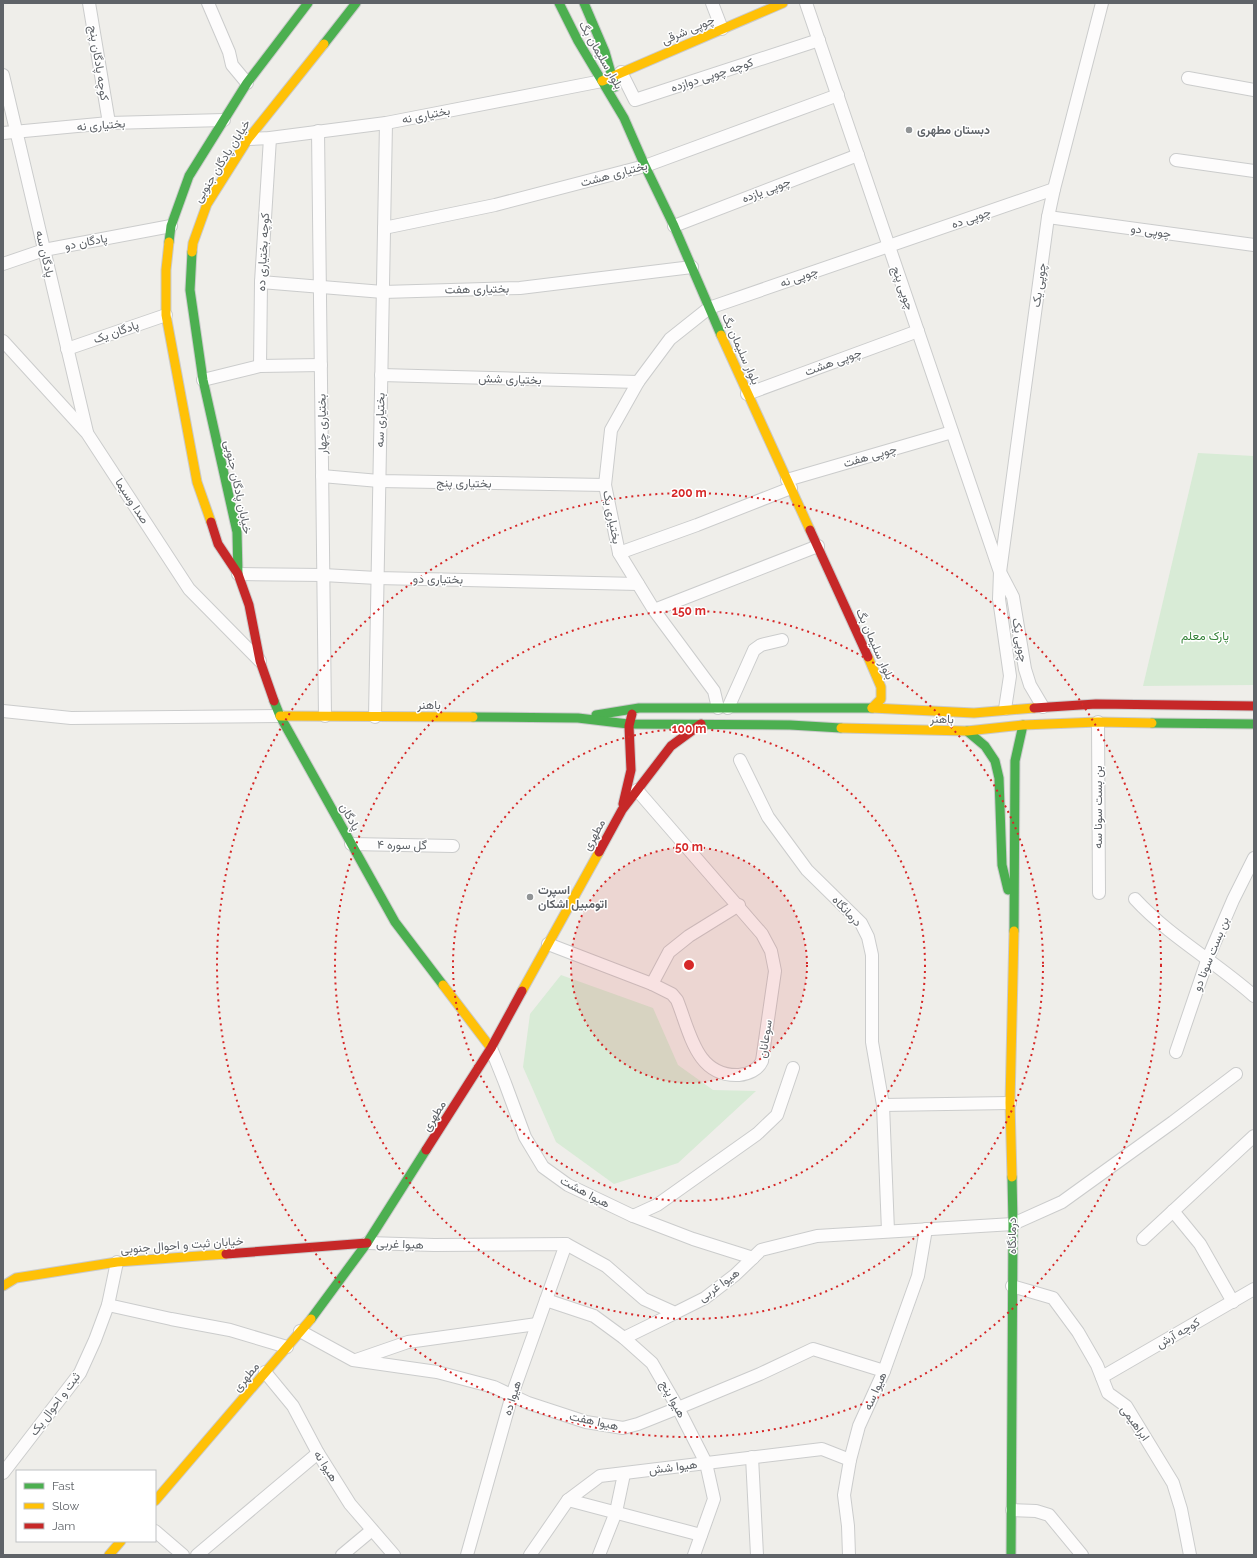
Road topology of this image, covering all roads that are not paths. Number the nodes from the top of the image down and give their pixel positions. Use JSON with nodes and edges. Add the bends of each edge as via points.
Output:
{"nodes":[{"id":1,"x":89,"y":3,"type":"edge"},
{"id":2,"x":208,"y":3,"type":"edge"},
{"id":3,"x":308,"y":3,"type":"edge"},
{"id":4,"x":356,"y":3,"type":"edge"},
{"id":5,"x":559,"y":3,"type":"edge"},
{"id":6,"x":584,"y":3,"type":"edge"},
{"id":7,"x":712,"y":3,"type":"edge"},
{"id":8,"x":781,"y":3,"type":"edge"},
{"id":9,"x":806,"y":3,"type":"edge"},
{"id":10,"x":1102,"y":3,"type":"edge"},
{"id":11,"x":722,"y":29,"type":"junction"},
{"id":12,"x":818,"y":40,"type":"junction"},
{"id":13,"x":3,"y":75,"type":"edge"},
{"id":14,"x":612,"y":76,"type":"junction"},
{"id":15,"x":1188,"y":78,"type":"dead end"},
{"id":16,"x":247,"y":83,"type":"junction"},
{"id":17,"x":1254,"y":90,"type":"edge"},
{"id":18,"x":838,"y":95,"type":"junction"},
{"id":19,"x":224,"y":120,"type":"junction"},
{"id":20,"x":109,"y":123,"type":"junction"},
{"id":21,"x":386,"y":123,"type":"junction"},
{"id":22,"x":16,"y":131,"type":"junction"},
{"id":23,"x":318,"y":131,"type":"junction"},
{"id":24,"x":3,"y":133,"type":"edge"},
{"id":25,"x":270,"y":138,"type":"junction"},
{"id":26,"x":248,"y":139,"type":"junction"},
{"id":27,"x":858,"y":155,"type":"junction"},
{"id":28,"x":1176,"y":160,"type":"dead end"},
{"id":29,"x":645,"y":166,"type":"junction"},
{"id":30,"x":1254,"y":171,"type":"edge"},
{"id":31,"x":1054,"y":189,"type":"junction"},
{"id":32,"x":1048,"y":218,"type":"junction"},
{"id":33,"x":171,"y":226,"type":"junction"},
{"id":34,"x":674,"y":226,"type":"junction"},
{"id":35,"x":384,"y":228,"type":"junction"},
{"id":36,"x":1254,"y":245,"type":"edge"},
{"id":37,"x":889,"y":246,"type":"junction"},
{"id":38,"x":44,"y":250,"type":"junction"},
{"id":39,"x":3,"y":264,"type":"edge"},
{"id":40,"x":692,"y":267,"type":"junction"},
{"id":41,"x":261,"y":282,"type":"junction"},
{"id":42,"x":320,"y":286,"type":"junction"},
{"id":43,"x":383,"y":292,"type":"junction"},
{"id":44,"x":710,"y":308,"type":"junction"},
{"id":45,"x":166,"y":315,"type":"junction"},
{"id":46,"x":918,"y":331,"type":"junction"},
{"id":47,"x":3,"y":341,"type":"edge"},
{"id":48,"x":67,"y":349,"type":"junction"},
{"id":49,"x":321,"y":365,"type":"junction"},
{"id":50,"x":260,"y":366,"type":"junction"},
{"id":51,"x":381,"y":375,"type":"junction"},
{"id":52,"x":203,"y":380,"type":"junction"},
{"id":53,"x":638,"y":382,"type":"junction"},
{"id":54,"x":747,"y":394,"type":"junction"},
{"id":55,"x":952,"y":432,"type":"junction"},
{"id":56,"x":87,"y":433,"type":"junction"},
{"id":57,"x":322,"y":476,"type":"junction"},
{"id":58,"x":379,"y":481,"type":"junction"},
{"id":59,"x":789,"y":484,"type":"junction"},
{"id":60,"x":605,"y":485,"type":"junction"},
{"id":61,"x":818,"y":546,"type":"junction"},
{"id":62,"x":619,"y":553,"type":"junction"},
{"id":63,"x":1000,"y":572,"type":"junction"},
{"id":64,"x":238,"y":574,"type":"junction"},
{"id":65,"x":323,"y":575,"type":"junction"},
{"id":66,"x":377,"y":578,"type":"junction"},
{"id":67,"x":638,"y":584,"type":"junction"},
{"id":68,"x":654,"y":610,"type":"junction"},
{"id":69,"x":782,"y":640,"type":"dead end"},
{"id":70,"x":260,"y":661,"type":"junction"},
{"id":71,"x":1254,"y":706,"type":"edge"},
{"id":72,"x":1043,"y":707,"type":"junction"},
{"id":73,"x":639,"y":708,"type":"junction"},
{"id":74,"x":723,"y":708,"type":"junction"},
{"id":75,"x":872,"y":708,"type":"junction"},
{"id":76,"x":1005,"y":710,"type":"junction"},
{"id":77,"x":3,"y":711,"type":"edge"},
{"id":78,"x":280,"y":716,"type":"junction"},
{"id":79,"x":325,"y":716,"type":"junction"},
{"id":80,"x":375,"y":717,"type":"junction"},
{"id":81,"x":578,"y":718,"type":"junction"},
{"id":82,"x":1098,"y":722,"type":"junction"},
{"id":83,"x":628,"y":724,"type":"junction"},
{"id":84,"x":701,"y":724,"type":"junction"},
{"id":85,"x":1254,"y":724,"type":"edge"},
{"id":86,"x":1023,"y":725,"type":"junction"},
{"id":87,"x":967,"y":731,"type":"junction"},
{"id":88,"x":740,"y":760,"type":"dead end"},
{"id":89,"x":637,"y":790,"type":"junction"},
{"id":90,"x":622,"y":810,"type":"junction"},
{"id":91,"x":351,"y":844,"type":"junction"},
{"id":92,"x":453,"y":846,"type":"dead end"},
{"id":93,"x":1254,"y":858,"type":"edge"},
{"id":94,"x":1099,"y":893,"type":"dead end"},
{"id":95,"x":1134,"y":899,"type":"dead end"},
{"id":96,"x":739,"y":905,"type":"junction"},
{"id":97,"x":1014,"y":916,"type":"junction"},
{"id":98,"x":548,"y":944,"type":"junction"},
{"id":99,"x":1208,"y":958,"type":"junction"},
{"id":100,"x":652,"y":984,"type":"junction"},
{"id":101,"x":1253,"y":994,"type":"edge"},
{"id":102,"x":490,"y":1048,"type":"junction"},
{"id":103,"x":1176,"y":1052,"type":"dead end"},
{"id":104,"x":793,"y":1068,"type":"dead end"},
{"id":105,"x":1236,"y":1074,"type":"dead end"},
{"id":106,"x":1010,"y":1103,"type":"junction"},
{"id":107,"x":883,"y":1105,"type":"junction"},
{"id":108,"x":1254,"y":1136,"type":"edge"},
{"id":109,"x":1173,"y":1211,"type":"junction"},
{"id":110,"x":633,"y":1216,"type":"junction"},
{"id":111,"x":1012,"y":1224,"type":"junction"},
{"id":112,"x":926,"y":1229,"type":"junction"},
{"id":113,"x":888,"y":1231,"type":"junction"},
{"id":114,"x":1143,"y":1239,"type":"dead end"},
{"id":115,"x":367,"y":1243,"type":"junction"},
{"id":116,"x":566,"y":1244,"type":"junction"},
{"id":117,"x":752,"y":1258,"type":"junction"},
{"id":118,"x":117,"y":1262,"type":"junction"},
{"id":119,"x":3,"y":1286,"type":"edge"},
{"id":120,"x":1012,"y":1286,"type":"junction"},
{"id":121,"x":1254,"y":1289,"type":"edge"},
{"id":122,"x":546,"y":1300,"type":"junction"},
{"id":123,"x":1233,"y":1302,"type":"junction"},
{"id":124,"x":108,"y":1305,"type":"junction"},
{"id":125,"x":674,"y":1313,"type":"junction"},
{"id":126,"x":537,"y":1324,"type":"junction"},
{"id":127,"x":300,"y":1331,"type":"junction"},
{"id":128,"x":624,"y":1338,"type":"junction"},
{"id":129,"x":287,"y":1347,"type":"junction"},
{"id":130,"x":353,"y":1360,"type":"junction"},
{"id":131,"x":884,"y":1371,"type":"junction"},
{"id":132,"x":265,"y":1372,"type":"junction"},
{"id":133,"x":1102,"y":1377,"type":"junction"},
{"id":134,"x":512,"y":1395,"type":"junction"},
{"id":135,"x":678,"y":1408,"type":"junction"},
{"id":136,"x":318,"y":1453,"type":"junction"},
{"id":137,"x":752,"y":1457,"type":"junction"},
{"id":138,"x":850,"y":1460,"type":"junction"},
{"id":139,"x":706,"y":1463,"type":"junction"},
{"id":140,"x":3,"y":1472,"type":"edge"},
{"id":141,"x":624,"y":1474,"type":"junction"},
{"id":142,"x":156,"y":1500,"type":"edge"},
{"id":143,"x":568,"y":1500,"type":"junction"},
{"id":144,"x":1012,"y":1510,"type":"junction"},
{"id":145,"x":616,"y":1512,"type":"junction"},
{"id":146,"x":372,"y":1530,"type":"junction"},
{"id":147,"x":156,"y":1532,"type":"edge"},
{"id":148,"x":701,"y":1535,"type":"junction"},
{"id":149,"x":120,"y":1542,"type":"edge"},
{"id":150,"x":109,"y":1555,"type":"edge"},
{"id":151,"x":183,"y":1555,"type":"edge"},
{"id":152,"x":197,"y":1555,"type":"edge"},
{"id":153,"x":342,"y":1555,"type":"edge"},
{"id":154,"x":394,"y":1555,"type":"edge"},
{"id":155,"x":467,"y":1555,"type":"edge"},
{"id":156,"x":530,"y":1555,"type":"edge"},
{"id":157,"x":599,"y":1555,"type":"edge"},
{"id":158,"x":694,"y":1555,"type":"edge"},
{"id":159,"x":757,"y":1555,"type":"edge"},
{"id":160,"x":849,"y":1555,"type":"edge"},
{"id":161,"x":1012,"y":1555,"type":"edge"},
{"id":162,"x":1082,"y":1555,"type":"edge"},
{"id":163,"x":1190,"y":1555,"type":"edge"}],
"edges":[{"from":1,"to":20,"type":"street","name":"کوچه پادگان پنج"},
{"from":2,"to":16,"type":"street","via":[[232,65]]},
{"from":3,"to":16,"type":"main road","name":"خیابان پادگان جنوبی"},
{"from":4,"to":26,"type":"main road","name":"خیابان پادگان جنوبی"},
{"from":5,"to":14,"type":"main road","name":"بلوار سلیمان بگ","via":[[578,41]]},
{"from":6,"to":14,"type":"main road","via":[[601,40]]},
{"from":7,"to":11,"type":"street"},
{"from":8,"to":11,"type":"main road","name":"چوپی شرقی"},
{"from":9,"to":12,"type":"street","name":"چوپی پنج"},
{"from":10,"to":31,"type":"street","name":"چوپی یک"},
{"from":11,"to":14,"type":"main road","name":"چوپی شرقی"},
{"from":12,"to":14,"type":"street","name":"کوچه چوپی دوازده","via":[[634,100]]},
{"from":12,"to":18,"type":"street","name":"چوپی پنج"},
{"from":13,"to":22,"type":"street","name":"پادگان سه"},
{"from":14,"to":21,"type":"street","name":"بختیاری نه"},
{"from":14,"to":29,"type":"main road","name":"بلوار سلیمان بگ","via":[[624,118]]},
{"from":15,"to":17,"type":"street"},
{"from":16,"to":19,"type":"main road","name":"خیابان پادگان جنوبی"},
{"from":18,"to":27,"type":"street","name":"چوپی پنج"},
{"from":18,"to":29,"type":"street","name":"بختیاری هشت"},
{"from":19,"to":20,"type":"street","name":"بختیاری نه"},
{"from":19,"to":33,"type":"main road","name":"خیابان پادگان جنوبی","via":[[189,176]]},
{"from":20,"to":22,"type":"street","name":"بختیاری نه"},
{"from":21,"to":23,"type":"street","name":"بختیاری نه"},
{"from":21,"to":35,"type":"street","name":"بختیاری سه"},
{"from":22,"to":24,"type":"street","name":"بختیاری نه"},
{"from":22,"to":38,"type":"street","name":"پادگان سه"},
{"from":23,"to":25,"type":"street","name":"بختیاری نه"},
{"from":23,"to":42,"type":"street","name":"بختیاری چهار"},
{"from":25,"to":26,"type":"street","name":"بختیاری نه"},
{"from":25,"to":41,"type":"street","name":"کوچه بختیاری ده"},
{"from":26,"to":52,"type":"main road","name":"خیابان پادگان جنوبی","via":[[207,204],[193,243],[190,290]]},
{"from":27,"to":34,"type":"street","name":"چوپی یازده"},
{"from":27,"to":37,"type":"street","name":"چوپی پنج"},
{"from":28,"to":30,"type":"street"},
{"from":29,"to":34,"type":"main road","name":"بلوار سلیمان بگ"},
{"from":29,"to":35,"type":"street","name":"بختیاری هشت","via":[[495,205]]},
{"from":31,"to":32,"type":"street","name":"چوپی یک"},
{"from":31,"to":37,"type":"street","name":"چوپی ده"},
{"from":32,"to":36,"type":"street","name":"چوپی دو"},
{"from":32,"to":63,"type":"street","name":"چوپی یک"},
{"from":33,"to":38,"type":"street","name":"پادگان دو"},
{"from":33,"to":45,"type":"main road","name":"خیابان پادگان جنوبی","via":[[166,270]]},
{"from":34,"to":40,"type":"main road","name":"بلوار سلیمان بگ"},
{"from":35,"to":43,"type":"street","name":"بختیاری سه"},
{"from":37,"to":44,"type":"street","name":"چوپی نه"},
{"from":37,"to":46,"type":"street","name":"چوپی پنج"},
{"from":38,"to":39,"type":"street","name":"پادگان دو"},
{"from":38,"to":48,"type":"street","name":"پادگان سه"},
{"from":40,"to":43,"type":"street","name":"بختیاری هفت","via":[[520,288]]},
{"from":40,"to":44,"type":"main road","name":"بلوار سلیمان بگ"},
{"from":41,"to":42,"type":"street","name":"بختیاری هفت"},
{"from":41,"to":50,"type":"street","name":"کوچه بختیاری ده"},
{"from":42,"to":43,"type":"street","name":"بختیاری هفت"},
{"from":42,"to":49,"type":"street","name":"بختیاری چهار"},
{"from":43,"to":51,"type":"street","name":"بختیاری سه"},
{"from":44,"to":53,"type":"street","name":"بختیاری یک","via":[[670,339]]},
{"from":44,"to":54,"type":"main road","name":"بلوار سلیمان بگ"},
{"from":45,"to":48,"type":"street","name":"پادگان یک"},
{"from":45,"to":64,"type":"main road","name":"خیابان پادگان جنوبی","via":[[197,482],[218,544]]},
{"from":46,"to":54,"type":"street","name":"چوپی هشت"},
{"from":46,"to":55,"type":"street","name":"چوپی پنج"},
{"from":47,"to":56,"type":"street","name":"صدا وسیما"},
{"from":48,"to":56,"type":"street","name":"پادگان سه"},
{"from":49,"to":50,"type":"street"},
{"from":49,"to":57,"type":"street","name":"بختیاری چهار"},
{"from":50,"to":52,"type":"street"},
{"from":51,"to":53,"type":"street","name":"بختیاری شش"},
{"from":51,"to":58,"type":"street","name":"بختیاری سه"},
{"from":52,"to":64,"type":"main road","name":"خیابان پادگان جنوبی","via":[[238,532]]},
{"from":53,"to":60,"type":"street","name":"بختیاری یک","via":[[611,430]]},
{"from":54,"to":59,"type":"main road","name":"بلوار سلیمان بگ"},
{"from":55,"to":59,"type":"street","name":"چوپی هفت"},
{"from":55,"to":63,"type":"street","name":"چوپی پنج"},
{"from":56,"to":70,"type":"street","name":"صدا وسیما","via":[[189,589]]},
{"from":57,"to":58,"type":"street","name":"بختیاری پنج"},
{"from":57,"to":65,"type":"street","name":"بختیاری چهار"},
{"from":58,"to":60,"type":"street","name":"بختیاری پنج"},
{"from":58,"to":66,"type":"street","name":"بختیاری سه"},
{"from":59,"to":61,"type":"main road","name":"بلوار سلیمان بگ"},
{"from":59,"to":62,"type":"street","name":"چوپی هفت","via":[[697,525]]},
{"from":60,"to":62,"type":"street","name":"بختیاری یک"},
{"from":61,"to":68,"type":"street"},
{"from":61,"to":75,"type":"main road","name":"بلوار سلیمان بگ","via":[[881,687],[881,699]]},
{"from":62,"to":67,"type":"street","name":"بختیاری یک"},
{"from":63,"to":72,"type":"street","name":"چوپی یک","via":[[1013,596],[1030,686]]},
{"from":63,"to":76,"type":"street","name":"چوپی یک","via":[[999,599],[1010,676]]},
{"from":64,"to":65,"type":"street","name":"بختیاری دو"},
{"from":64,"to":70,"type":"main road","name":"پادگان","via":[[249,605]]},
{"from":65,"to":66,"type":"street","name":"بختیاری دو"},
{"from":65,"to":79,"type":"street","name":"بختیاری چهار"},
{"from":66,"to":67,"type":"street","name":"بختیاری دو"},
{"from":66,"to":80,"type":"street","name":"بختیاری سه"},
{"from":67,"to":68,"type":"street","name":"بختیاری یک"},
{"from":68,"to":74,"type":"street","name":"بختیاری یک","via":[[714,691]]},
{"from":69,"to":74,"type":"street","via":[[761,645],[754,650]]},
{"from":70,"to":78,"type":"main road","name":"پادگان"},
{"from":71,"to":72,"type":"main road","name":"باهنر","via":[[1096,704]]},
{"from":72,"to":76,"type":"main road","name":"باهنر"},
{"from":73,"to":74,"type":"main road","name":"باهنر"},
{"from":73,"to":81,"type":"main road","name":"باهنر"},
{"from":73,"to":83,"type":"main road","via":[[631,715]]},
{"from":74,"to":75,"type":"main road","name":"باهنر"},
{"from":75,"to":76,"type":"main road","name":"باهنر","via":[[974,713]]},
{"from":77,"to":78,"type":"street","via":[[72,718]]},
{"from":78,"to":79,"type":"main road","name":"باهنر"},
{"from":78,"to":91,"type":"main road","name":"پادگان"},
{"from":79,"to":80,"type":"main road","name":"باهنر"},
{"from":80,"to":81,"type":"main road","name":"باهنر"},
{"from":81,"to":83,"type":"main road","name":"باهنر"},
{"from":82,"to":85,"type":"main road","name":"باهنر"},
{"from":82,"to":86,"type":"main road","name":"باهنر"},
{"from":82,"to":94,"type":"street","name":"بن بست سونا سه"},
{"from":83,"to":84,"type":"main road","name":"باهنر"},
{"from":83,"to":90,"type":"main road","via":[[631,769]]},
{"from":84,"to":87,"type":"main road","name":"باهنر"},
{"from":84,"to":89,"type":"main road","name":"مطهری","via":[[671,746]]},
{"from":86,"to":87,"type":"main road","name":"باهنر"},
{"from":86,"to":97,"type":"main road","name":"درمانگاه","via":[[1015,761]]},
{"from":87,"to":97,"type":"main road","name":"درمانگاه","via":[[985,746],[995,761],[999,778],[1002,865]]},
{"from":88,"to":107,"type":"street","name":"درمانگاه","via":[[768,817],[807,870],[861,923],[868,937],[872,955],[872,1042]]},
{"from":89,"to":90,"type":"main road","name":"مطهری"},
{"from":89,"to":96,"type":"street","name":"سوعانان"},
{"from":90,"to":98,"type":"main road","name":"مطهری"},
{"from":91,"to":92,"type":"street","name":"گل سوره ۴"},
{"from":91,"to":102,"type":"main road","name":"پادگان","via":[[395,922]]},
{"from":93,"to":99,"type":"street","name":"بن بست سونا دو"},
{"from":95,"to":99,"type":"street","via":[[1168,931]]},
{"from":96,"to":100,"type":"street","via":[[689,936],[669,952]]},
{"from":96,"to":100,"type":"street","name":"سوعانان","via":[[762,934],[771,951],[775,971],[759,1067],[741,1075],[724,1075],[710,1068],[697,1052],[677,1000],[672,994]]},
{"from":97,"to":106,"type":"main road","name":"درمانگاه"},
{"from":98,"to":100,"type":"street","name":"سوعانان"},
{"from":98,"to":102,"type":"main road","name":"مطهری"},
{"from":99,"to":101,"type":"street"},
{"from":99,"to":103,"type":"street","name":"بن بست سونا دو"},
{"from":102,"to":110,"type":"street","name":"هیوا هشت","via":[[525,1137],[542,1167],[568,1185]]},
{"from":102,"to":115,"type":"main road","name":"مطهری"},
{"from":104,"to":110,"type":"street","via":[[777,1115],[757,1134],[657,1205]]},
{"from":105,"to":111,"type":"street","via":[[1062,1202]]},
{"from":106,"to":107,"type":"street"},
{"from":106,"to":111,"type":"main road","name":"درمانگاه"},
{"from":107,"to":113,"type":"street","name":"درمانگاه"},
{"from":108,"to":109,"type":"street"},
{"from":109,"to":114,"type":"street"},
{"from":109,"to":123,"type":"street","via":[[1200,1244]]},
{"from":110,"to":117,"type":"street","name":"هیوا هشت","via":[[692,1239]]},
{"from":111,"to":112,"type":"street","name":"هیوا غربی"},
{"from":111,"to":120,"type":"main road","name":"درمانگاه"},
{"from":112,"to":113,"type":"street","name":"هیوا غربی"},
{"from":112,"to":131,"type":"street","name":"هیوا سه","via":[[918,1276]]},
{"from":113,"to":117,"type":"street","name":"هیوا غربی","via":[[817,1236],[761,1250]]},
{"from":115,"to":116,"type":"street","name":"هیوا غربی"},
{"from":115,"to":118,"type":"main road","name":"خیابان ثبت و احوال جنوبی"},
{"from":115,"to":127,"type":"main road","name":"مطهری"},
{"from":116,"to":122,"type":"street","name":"هیوا ده"},
{"from":116,"to":125,"type":"street","name":"هیوا غربی","via":[[606,1266],[644,1299]]},
{"from":117,"to":125,"type":"street","name":"هیوا غربی","via":[[705,1298]]},
{"from":118,"to":119,"type":"main road","name":"خیابان ثبت و احوال جنوبی","via":[[16,1278]]},
{"from":118,"to":124,"type":"street","name":"ثبت و احوال یک"},
{"from":120,"to":133,"type":"street","name":"ابراهیمی","via":[[1054,1298],[1078,1332]]},
{"from":120,"to":144,"type":"main road","name":"درمانگاه"},
{"from":121,"to":123,"type":"street","name":"کوچه آرش"},
{"from":122,"to":126,"type":"street","name":"هیوا ده"},
{"from":122,"to":128,"type":"street","name":"هیوا پنج","via":[[594,1316]]},
{"from":123,"to":133,"type":"street","name":"کوچه آرش"},
{"from":124,"to":129,"type":"street","via":[[230,1330]]},
{"from":124,"to":140,"type":"street","name":"ثبت و احوال یک","via":[[80,1373]]},
{"from":125,"to":128,"type":"street"},
{"from":126,"to":130,"type":"street","via":[[408,1342]]},
{"from":126,"to":134,"type":"street","name":"هیوا ده"},
{"from":127,"to":129,"type":"main road","name":"مطهری"},
{"from":127,"to":130,"type":"street","name":"هیوا هفت"},
{"from":128,"to":135,"type":"street","name":"هیوا پنج","via":[[652,1364]]},
{"from":129,"to":132,"type":"main road","name":"مطهری"},
{"from":130,"to":134,"type":"street","name":"هیوا هفت","via":[[437,1372],[494,1387]]},
{"from":131,"to":135,"type":"street","name":"هیوا هفت","via":[[813,1349]]},
{"from":131,"to":138,"type":"street","name":"هیوا سه","via":[[859,1426]]},
{"from":132,"to":136,"type":"street","name":"هیوا نه","via":[[293,1406]]},
{"from":132,"to":142,"type":"main road","name":"مطهری"},
{"from":133,"to":163,"type":"street","name":"ابراهیمی","via":[[1108,1393],[1126,1406],[1173,1483]]},
{"from":134,"to":135,"type":"street","name":"هیوا هفت","via":[[528,1403],[586,1422],[623,1428]]},
{"from":134,"to":155,"type":"street","name":"هیوا ده"},
{"from":135,"to":139,"type":"street","name":"هیوا پنج"},
{"from":136,"to":146,"type":"street","name":"هیوا نه","via":[[350,1504]]},
{"from":136,"to":152,"type":"street"},
{"from":137,"to":138,"type":"street","name":"هیوا شش","via":[[822,1449]]},
{"from":137,"to":139,"type":"street","name":"هیوا شش"},
{"from":137,"to":159,"type":"street"},
{"from":138,"to":160,"type":"street","name":"هیوا سه","via":[[844,1495]]},
{"from":139,"to":141,"type":"street","name":"هیوا شش"},
{"from":139,"to":148,"type":"street","name":"هیوا پنج","via":[[714,1499]]},
{"from":141,"to":143,"type":"street","name":"هیوا شش","via":[[600,1476]]},
{"from":141,"to":145,"type":"street"},
{"from":143,"to":145,"type":"street"},
{"from":143,"to":156,"type":"street","name":"هیوا شش"},
{"from":144,"to":161,"type":"main road","name":"درمانگاه"},
{"from":144,"to":162,"type":"street","via":[[1036,1511],[1049,1515]]},
{"from":145,"to":148,"type":"street"},
{"from":145,"to":157,"type":"street"},
{"from":146,"to":153,"type":"street"},
{"from":146,"to":154,"type":"street","name":"هیوا نه"},
{"from":147,"to":151,"type":"street"},
{"from":148,"to":158,"type":"street","name":"هیوا پنج"},
{"from":149,"to":150,"type":"main road"}]}
